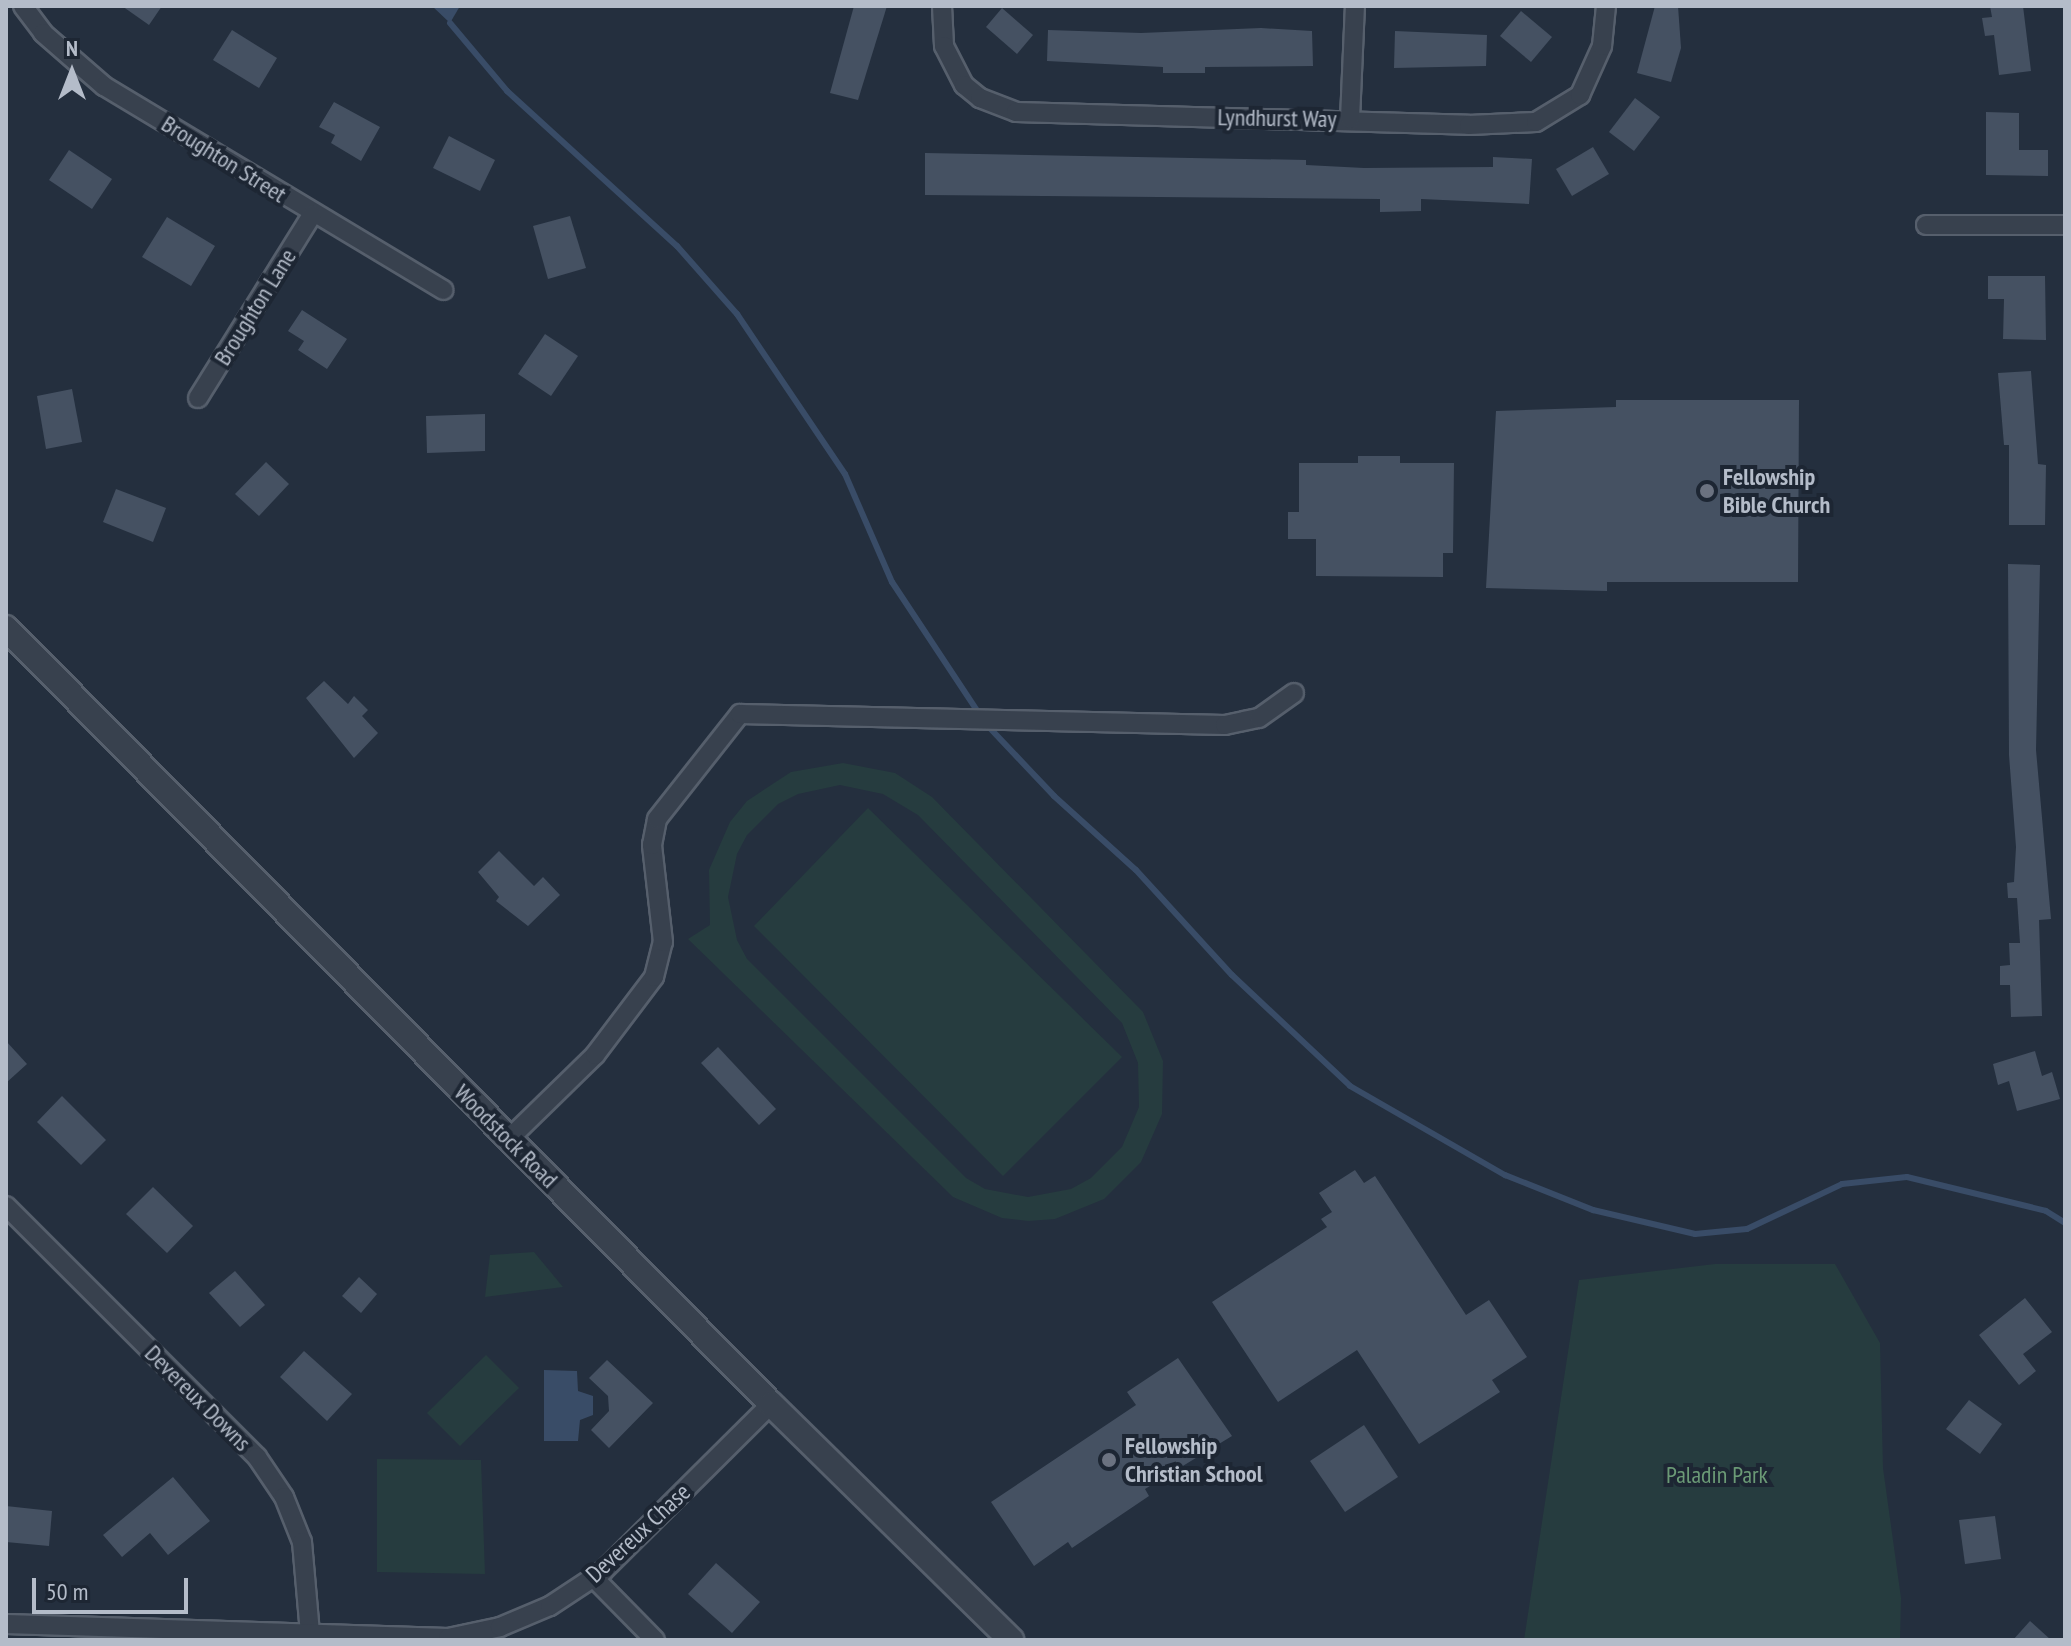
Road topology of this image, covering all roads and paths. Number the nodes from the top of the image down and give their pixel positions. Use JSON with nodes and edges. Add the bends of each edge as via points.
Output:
{"nodes":[{"id":1,"x":23,"y":6,"type":"edge"},
{"id":2,"x":942,"y":6,"type":"edge"},
{"id":3,"x":1355,"y":6,"type":"edge"},
{"id":4,"x":1606,"y":6,"type":"edge"},
{"id":5,"x":1350,"y":119,"type":"junction"},
{"id":6,"x":312,"y":215,"type":"junction"},
{"id":7,"x":1926,"y":225,"type":"dead end"},
{"id":8,"x":2065,"y":225,"type":"edge"},
{"id":9,"x":443,"y":290,"type":"dead end"},
{"id":10,"x":198,"y":398,"type":"dead end"},
{"id":11,"x":6,"y":628,"type":"edge"},
{"id":12,"x":1294,"y":693,"type":"dead end"},
{"id":13,"x":509,"y":1139,"type":"junction"},
{"id":14,"x":6,"y":1206,"type":"edge"},
{"id":15,"x":771,"y":1404,"type":"junction"},
{"id":16,"x":594,"y":1578,"type":"junction"},
{"id":17,"x":6,"y":1624,"type":"edge"},
{"id":18,"x":310,"y":1634,"type":"junction"},
{"id":19,"x":655,"y":1640,"type":"edge"},
{"id":20,"x":1011,"y":1640,"type":"edge"}],
"edges":[{"from":1,"to":6,"type":"street","name":"Broughton Street","via":[[43,33],[104,86]]},
{"from":2,"to":5,"type":"street","name":"Lyndhurst Way","via":[[950,65],[980,98],[1007,109]]},
{"from":3,"to":5,"type":"street"},
{"from":4,"to":5,"type":"street","name":"Lyndhurst Way","via":[[1602,46],[1589,82],[1580,95],[1536,122],[1469,125]]},
{"from":6,"to":9,"type":"street","name":"Broughton Street"},
{"from":6,"to":10,"type":"street","name":"Broughton Lane"},
{"from":7,"to":8,"type":"street"},
{"from":11,"to":13,"type":"street","name":"Woodstock Road"},
{"from":12,"to":13,"type":"street","via":[[1259,718],[1225,725],[740,714],[657,819],[652,845],[663,942],[654,977],[595,1055]]},
{"from":13,"to":15,"type":"street","name":"Woodstock Road"},
{"from":14,"to":18,"type":"street","name":"Devereux Downs","via":[[257,1457],[284,1497],[302,1542]]},
{"from":15,"to":16,"type":"street","name":"Devereux Chase"},
{"from":15,"to":20,"type":"street","name":"Woodstock Road"},
{"from":16,"to":18,"type":"street","name":"Devereux Chase","via":[[550,1606],[500,1627],[448,1638]]},
{"from":16,"to":19,"type":"street"},
{"from":17,"to":18,"type":"street","name":"Devereux Chase"}]}
